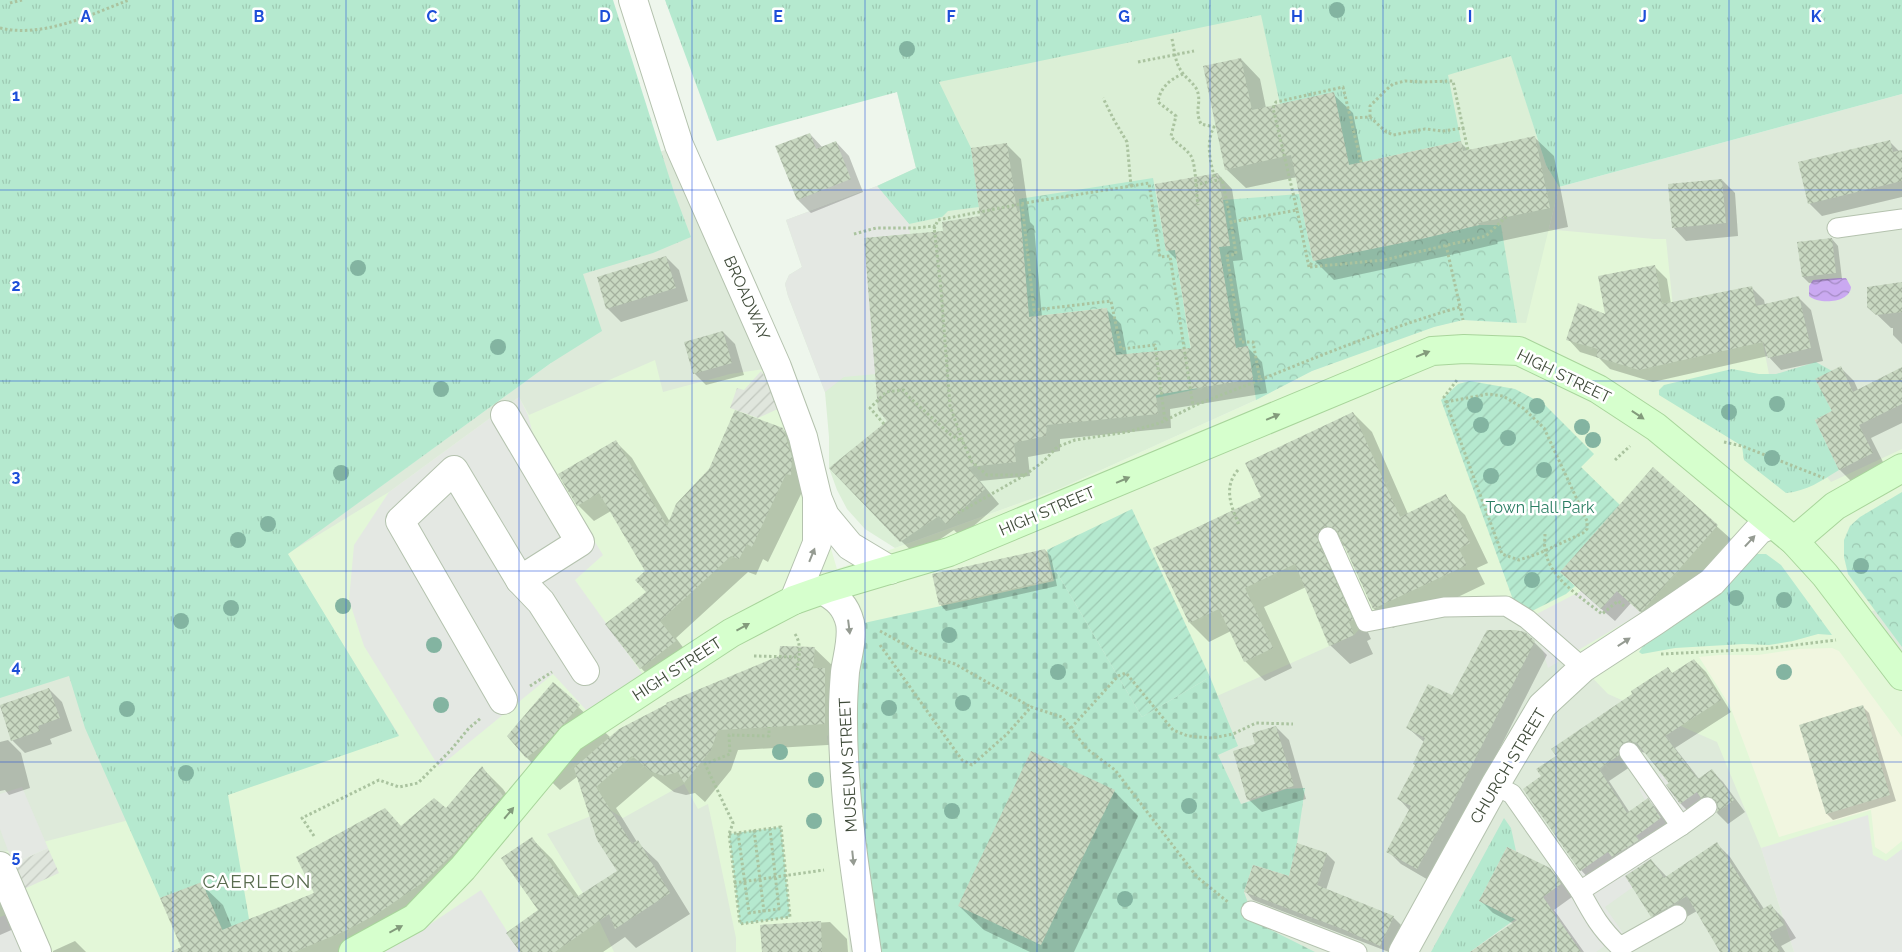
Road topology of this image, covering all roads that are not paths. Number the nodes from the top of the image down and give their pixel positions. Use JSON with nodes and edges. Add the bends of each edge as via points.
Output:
{"nodes":[{"id":1,"x":634,"y":0,"type":"edge"},
{"id":2,"x":1902,"y":219,"type":"edge"},
{"id":3,"x":1836,"y":228,"type":"dead end"},
{"id":4,"x":504,"y":416,"type":"dead end"},
{"id":5,"x":1902,"y":468,"type":"edge"},
{"id":6,"x":816,"y":496,"type":"junction"},
{"id":7,"x":1773,"y":524,"type":"junction"},
{"id":8,"x":1328,"y":538,"type":"dead end"},
{"id":9,"x":1794,"y":541,"type":"junction"},
{"id":10,"x":890,"y":570,"type":"junction"},
{"id":11,"x":520,"y":580,"type":"junction"},
{"id":12,"x":822,"y":590,"type":"junction"},
{"id":13,"x":794,"y":600,"type":"junction"},
{"id":14,"x":1583,"y":668,"type":"junction"},
{"id":15,"x":585,"y":671,"type":"road end"},
{"id":16,"x":1902,"y":676,"type":"edge"},
{"id":17,"x":503,"y":700,"type":"road end"},
{"id":18,"x":1629,"y":752,"type":"dead end"},
{"id":19,"x":1495,"y":785,"type":"junction"},
{"id":20,"x":1707,"y":807,"type":"dead end"},
{"id":21,"x":1681,"y":826,"type":"junction"},
{"id":22,"x":0,"y":866,"type":"edge"},
{"id":23,"x":1580,"y":891,"type":"junction"},
{"id":24,"x":1251,"y":911,"type":"road end"},
{"id":25,"x":1676,"y":915,"type":"dead end"},
{"id":26,"x":37,"y":952,"type":"edge"},
{"id":27,"x":353,"y":952,"type":"edge"},
{"id":28,"x":867,"y":952,"type":"edge"},
{"id":29,"x":1357,"y":952,"type":"edge"},
{"id":30,"x":1403,"y":952,"type":"edge"}],
"edges":[{"from":1,"to":6,"type":"street","name":"BROADWAY","via":[[679,145],[777,366],[804,436]]},
{"from":2,"to":3,"type":"lane"},
{"from":4,"to":11,"type":"street","via":[[580,542]]},
{"from":5,"to":9,"type":"main road","via":[[1835,506]]},
{"from":6,"to":10,"type":"street","via":[[825,516],[850,546]]},
{"from":13,"to":6,"type":"street","name":"BROADWAY","one_way":true,"via":[[816,543]]},
{"from":7,"to":9,"type":"main road","name":"HIGH STREET"},
{"from":10,"to":7,"type":"main road","name":"HIGH STREET","one_way":true,"via":[[949,552],[1432,351],[1464,349],[1519,351],[1598,389],[1656,428]]},
{"from":14,"to":7,"type":"street","name":"CHURCH STREET","one_way":true,"via":[[1712,582],[1760,530]]},
{"from":8,"to":14,"type":"lane","via":[[1366,622],[1444,607],[1506,606],[1527,619]]},
{"from":9,"to":16,"type":"main road","name":"HIGH STREET","via":[[1825,575]]},
{"from":10,"to":12,"type":"main road","name":"HIGH STREET"},
{"from":11,"to":15,"type":"street","via":[[541,602]]},
{"from":11,"to":17,"type":"street","via":[[454,470],[400,520]]},
{"from":12,"to":13,"type":"main road","name":"HIGH STREET"},
{"from":12,"to":28,"type":"street","name":"MUSEUM STREET","one_way":true,"via":[[838,599],[851,630],[843,711],[847,795]]},
{"from":27,"to":13,"type":"main road","name":"HIGH STREET","one_way":true,"via":[[416,918],[463,868],[571,738],[731,633]]},
{"from":14,"to":19,"type":"street","name":"CHURCH STREET","via":[[1542,706]]},
{"from":18,"to":21,"type":"lane"},
{"from":19,"to":23,"type":"lane","via":[[1512,794]]},
{"from":19,"to":30,"type":"street","name":"CHURCH STREET"},
{"from":20,"to":21,"type":"lane"},
{"from":21,"to":23,"type":"lane"},
{"from":22,"to":26,"type":"street"},
{"from":23,"to":25,"type":"lane","via":[[1594,918],[1620,947]]},
{"from":24,"to":29,"type":"lane"}]}
